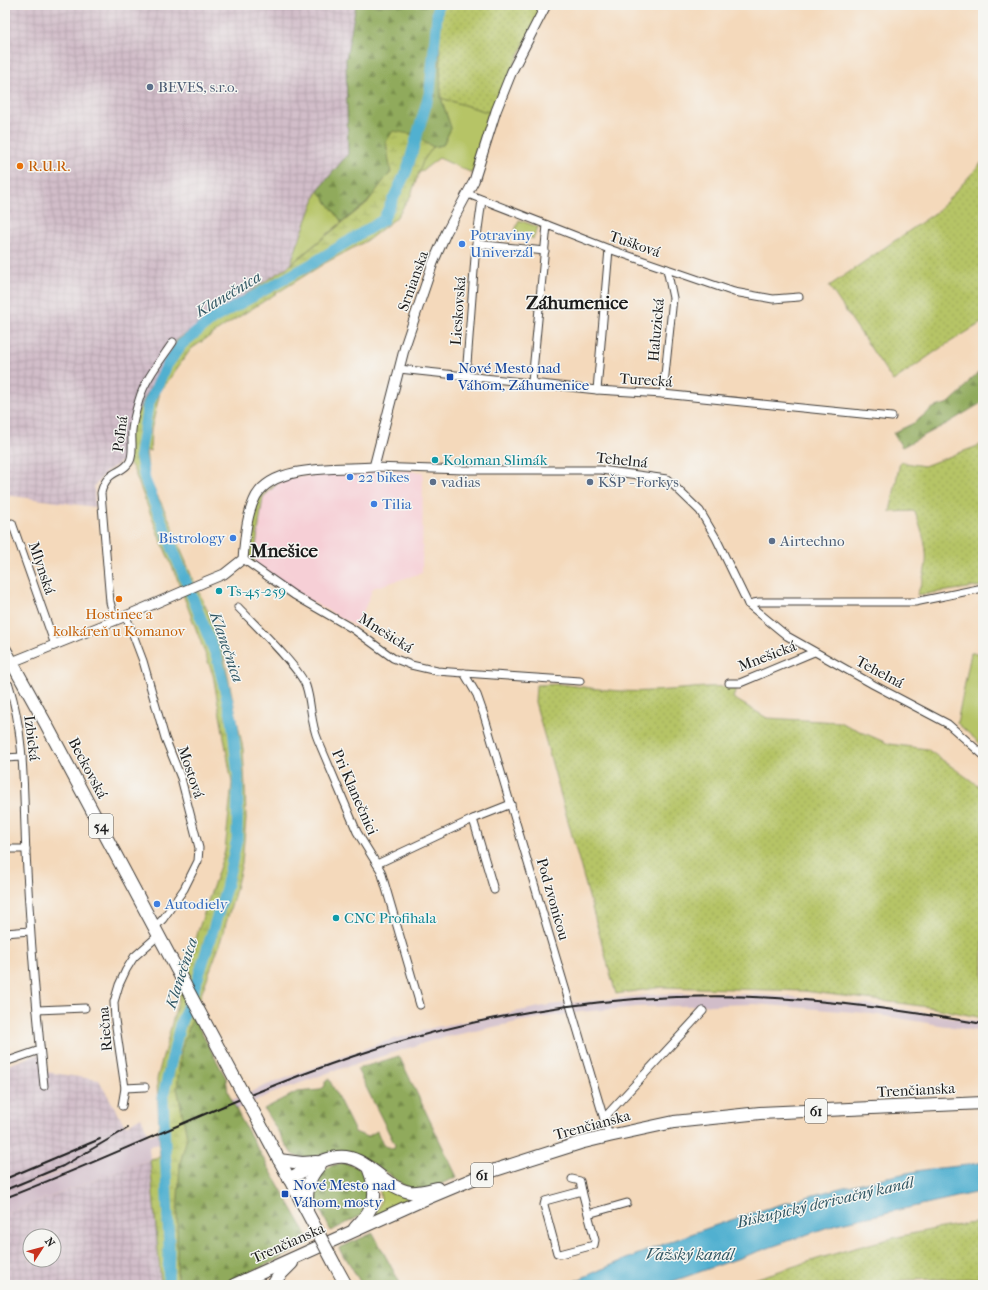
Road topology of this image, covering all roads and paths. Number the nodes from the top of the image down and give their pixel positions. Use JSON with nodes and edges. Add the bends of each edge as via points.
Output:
{"nodes":[{"id":1,"x":546,"y":5,"type":"edge"},
{"id":2,"x":468,"y":194,"type":"junction"},
{"id":3,"x":482,"y":200,"type":"junction"},
{"id":4,"x":548,"y":225,"type":"junction"},
{"id":5,"x":476,"y":244,"type":"junction"},
{"id":6,"x":609,"y":249,"type":"junction"},
{"id":7,"x":545,"y":252,"type":"junction"},
{"id":8,"x":667,"y":269,"type":"junction"},
{"id":9,"x":799,"y":297,"type":"dead end"},
{"id":10,"x":173,"y":342,"type":"dead end"},
{"id":11,"x":399,"y":369,"type":"junction"},
{"id":12,"x":466,"y":377,"type":"junction"},
{"id":13,"x":532,"y":382,"type":"junction"},
{"id":14,"x":597,"y":390,"type":"junction"},
{"id":15,"x":663,"y":394,"type":"junction"},
{"id":16,"x":892,"y":417,"type":"dead end"},
{"id":17,"x":374,"y":467,"type":"junction"},
{"id":18,"x":12,"y":523,"type":"dead end"},
{"id":19,"x":243,"y":559,"type":"junction"},
{"id":20,"x":983,"y":588,"type":"edge"},
{"id":21,"x":748,"y":604,"type":"junction"},
{"id":22,"x":238,"y":607,"type":"dead end"},
{"id":23,"x":126,"y":616,"type":"junction"},
{"id":24,"x":115,"y":621,"type":"junction"},
{"id":25,"x":55,"y":644,"type":"junction"},
{"id":26,"x":5,"y":650,"type":"edge"},
{"id":27,"x":814,"y":652,"type":"junction"},
{"id":28,"x":12,"y":662,"type":"junction"},
{"id":29,"x":464,"y":673,"type":"junction"},
{"id":30,"x":580,"y":681,"type":"dead end"},
{"id":31,"x":730,"y":683,"type":"dead end"},
{"id":32,"x":9,"y":684,"type":"dead end"},
{"id":33,"x":983,"y":755,"type":"edge"},
{"id":34,"x":22,"y":757,"type":"junction"},
{"id":35,"x":5,"y":758,"type":"edge"},
{"id":36,"x":511,"y":804,"type":"junction"},
{"id":37,"x":473,"y":820,"type":"junction"},
{"id":38,"x":5,"y":849,"type":"edge"},
{"id":39,"x":26,"y":849,"type":"junction"},
{"id":40,"x":377,"y":864,"type":"junction"},
{"id":41,"x":494,"y":890,"type":"dead end"},
{"id":42,"x":30,"y":931,"type":"junction"},
{"id":43,"x":157,"y":931,"type":"junction"},
{"id":44,"x":5,"y":933,"type":"edge"},
{"id":45,"x":420,"y":1005,"type":"dead end"},
{"id":46,"x":85,"y":1008,"type":"dead end"},
{"id":47,"x":37,"y":1010,"type":"junction"},
{"id":48,"x":703,"y":1011,"type":"dead end"},
{"id":49,"x":40,"y":1050,"type":"junction"},
{"id":50,"x":5,"y":1062,"type":"edge"},
{"id":51,"x":44,"y":1086,"type":"dead end"},
{"id":52,"x":145,"y":1087,"type":"dead end"},
{"id":53,"x":125,"y":1088,"type":"junction"},
{"id":54,"x":983,"y":1103,"type":"edge"},
{"id":55,"x":122,"y":1106,"type":"dead end"},
{"id":56,"x":604,"y":1118,"type":"junction"},
{"id":57,"x":609,"y":1136,"type":"junction"},
{"id":58,"x":279,"y":1160,"type":"junction"},
{"id":59,"x":324,"y":1161,"type":"junction"},
{"id":60,"x":368,"y":1167,"type":"junction"},
{"id":61,"x":289,"y":1179,"type":"junction"},
{"id":62,"x":572,"y":1179,"type":"dead end"},
{"id":63,"x":452,"y":1187,"type":"junction"},
{"id":64,"x":582,"y":1191,"type":"junction"},
{"id":65,"x":627,"y":1203,"type":"dead end"},
{"id":66,"x":307,"y":1212,"type":"junction"},
{"id":67,"x":588,"y":1214,"type":"junction"},
{"id":68,"x":350,"y":1233,"type":"junction"},
{"id":69,"x":300,"y":1256,"type":"junction"},
{"id":70,"x":335,"y":1265,"type":"junction"},
{"id":71,"x":234,"y":1285,"type":"edge"},
{"id":72,"x":273,"y":1285,"type":"edge"},
{"id":73,"x":340,"y":1285,"type":"edge"},
{"id":74,"x":346,"y":1285,"type":"edge"}],
"edges":[{"from":1,"to":2,"type":"street","name":"Srnianska","via":[[512,71]]},
{"from":2,"to":3,"type":"street","name":"Tušková"},
{"from":2,"to":11,"type":"street","name":"Srnianska","via":[[433,263]]},
{"from":3,"to":4,"type":"street","name":"Tušková"},
{"from":3,"to":5,"type":"street","name":"Lieskovská"},
{"from":4,"to":6,"type":"street","name":"Tušková"},
{"from":4,"to":7,"type":"street"},
{"from":5,"to":7,"type":"street"},
{"from":5,"to":12,"type":"street","name":"Lieskovská"},
{"from":6,"to":8,"type":"street","name":"Tušková"},
{"from":6,"to":14,"type":"street"},
{"from":7,"to":13,"type":"street"},
{"from":8,"to":9,"type":"street","name":"Tušková","via":[[734,292],[773,299]]},
{"from":8,"to":15,"type":"street","name":"Haluzická","via":[[673,298]]},
{"from":10,"to":24,"type":"street","name":"Poľná","via":[[145,385],[139,400],[132,430],[131,459],[103,482],[101,493],[110,602]]},
{"from":11,"to":12,"type":"street","name":"Turecká"},
{"from":11,"to":17,"type":"street","name":"Srnianska"},
{"from":12,"to":13,"type":"street","name":"Turecká"},
{"from":13,"to":14,"type":"street","name":"Turecká"},
{"from":14,"to":15,"type":"street","name":"Turecká"},
{"from":15,"to":16,"type":"street","name":"Turecká"},
{"from":17,"to":19,"type":"street","name":"Tehelná","via":[[309,471],[283,476],[267,484],[256,496],[248,520]]},
{"from":17,"to":21,"type":"street","name":"Tehelná","via":[[601,470],[667,479],[700,511]]},
{"from":18,"to":25,"type":"street","name":"Mlynská"},
{"from":19,"to":23,"type":"street","via":[[224,574]]},
{"from":19,"to":29,"type":"street","name":"Mnešická","via":[[294,595],[353,629],[393,658],[437,671]]},
{"from":20,"to":21,"type":"street","via":[[915,602]]},
{"from":21,"to":27,"type":"street","name":"Tehelná","via":[[787,636]]},
{"from":22,"to":40,"type":"street","name":"Pri Klanečnici","via":[[302,679],[308,693],[313,728],[357,832]]},
{"from":23,"to":24,"type":"street"},
{"from":23,"to":43,"type":"street","name":"Mostová","via":[[143,661],[165,738],[181,778],[199,848],[198,861],[184,889]]},
{"from":24,"to":25,"type":"street"},
{"from":25,"to":28,"type":"street"},
{"from":26,"to":28,"type":"main road","number":"54"},
{"from":27,"to":31,"type":"street","name":"Mnešická","via":[[740,683]]},
{"from":27,"to":33,"type":"street","name":"Tehelná","via":[[948,724]]},
{"from":28,"to":43,"type":"main road","name":"Beckovská","number":"54"},
{"from":29,"to":30,"type":"street","name":"Mnešická"},
{"from":29,"to":36,"type":"street","name":"Pod zvonicou","via":[[480,702]]},
{"from":32,"to":34,"type":"street","name":"Izbická"},
{"from":34,"to":35,"type":"street"},
{"from":34,"to":39,"type":"street","name":"Izbická"},
{"from":36,"to":37,"type":"street"},
{"from":36,"to":56,"type":"street","name":"Pod zvonicou"},
{"from":37,"to":40,"type":"street"},
{"from":37,"to":41,"type":"street"},
{"from":38,"to":39,"type":"street"},
{"from":39,"to":42,"type":"street","name":"Izbická"},
{"from":40,"to":45,"type":"street","name":"Pri Klanečnici"},
{"from":42,"to":44,"type":"street"},
{"from":42,"to":47,"type":"street","name":"Izbická"},
{"from":43,"to":53,"type":"street","name":"Riečna","via":[[126,970],[114,1002]]},
{"from":43,"to":58,"type":"main road","name":"Beckovská","number":"54","bridge":true},
{"from":46,"to":47,"type":"street"},
{"from":47,"to":49,"type":"street","name":"Izbická"},
{"from":48,"to":56,"type":"street"},
{"from":49,"to":50,"type":"street"},
{"from":49,"to":51,"type":"street","name":"Izbická"},
{"from":52,"to":53,"type":"street"},
{"from":53,"to":55,"type":"street","name":"Riečna"},
{"from":54,"to":57,"type":"main road","name":"Trenčianska","number":"61","via":[[760,1113],[674,1122]]},
{"from":56,"to":57,"type":"street","name":"Pod zvonicou"},
{"from":57,"to":63,"type":"main road","name":"Trenčianska","number":"61","via":[[512,1164]]},
{"from":58,"to":59,"type":"main road","via":[[302,1163]]},
{"from":58,"to":61,"type":"main road","number":"54"},
{"from":59,"to":60,"type":"main road","via":[[334,1157],[349,1157]]},
{"from":59,"to":61,"type":"main road"},
{"from":59,"to":66,"type":"main road","via":[[309,1180]]},
{"from":60,"to":63,"type":"main road","via":[[395,1187],[411,1192]]},
{"from":60,"to":68,"type":"main road","via":[[375,1189],[374,1203],[365,1218]]},
{"from":61,"to":66,"type":"main road","number":"54"},
{"from":62,"to":64,"type":"street","via":[[580,1181]]},
{"from":63,"to":68,"type":"main road","name":"Trenčianska","number":"61"},
{"from":64,"to":67,"type":"street"},
{"from":64,"to":67,"type":"street","via":[[548,1200],[544,1205],[557,1253],[594,1245]]},
{"from":65,"to":67,"type":"street"},
{"from":66,"to":70,"type":"main road","number":"54","bridge":true},
{"from":68,"to":69,"type":"main road","name":"Trenčianska","number":"61"},
{"from":69,"to":71,"type":"main road","name":"Trenčianska","number":"61"},
{"from":69,"to":72,"type":"main road","via":[[282,1272]]},
{"from":70,"to":73,"type":"main road"},
{"from":70,"to":74,"type":"main road","number":"54"}]}
